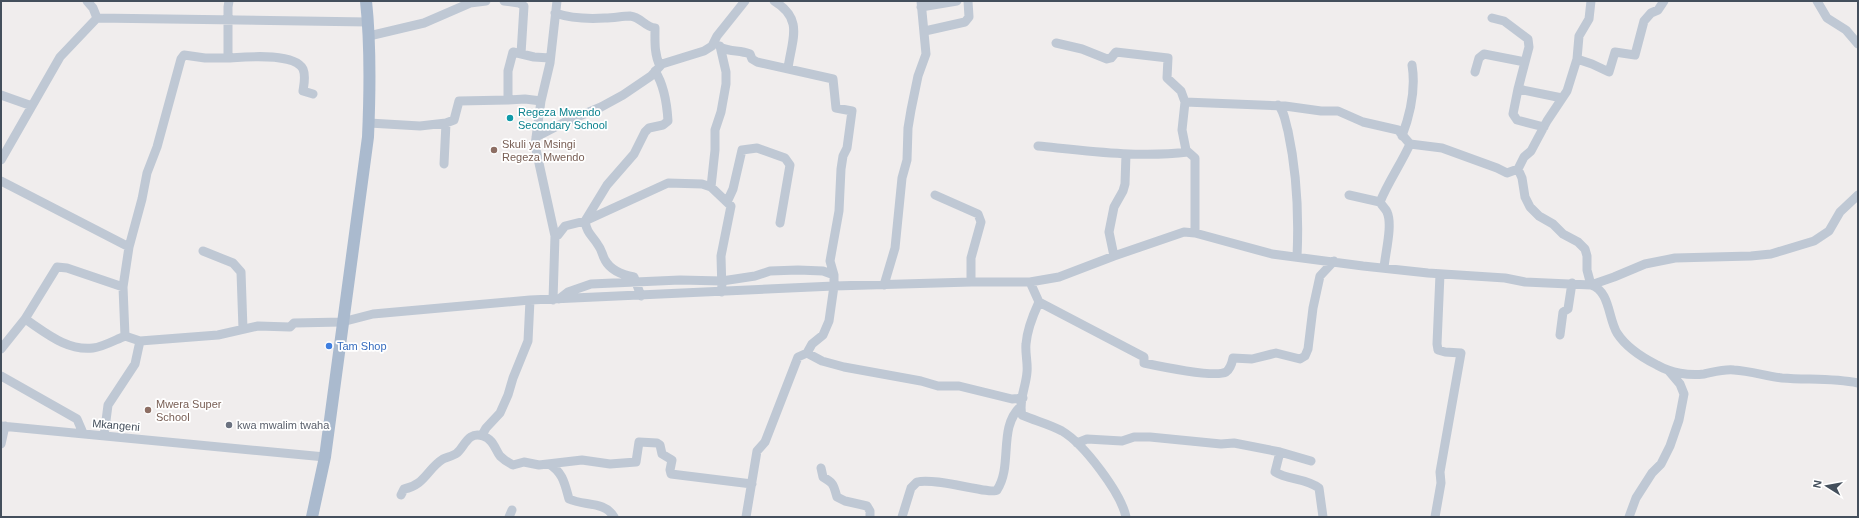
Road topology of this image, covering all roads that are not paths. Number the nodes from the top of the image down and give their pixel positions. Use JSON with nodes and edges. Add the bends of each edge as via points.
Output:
{"nodes":[{"id":1,"x":87,"y":1,"type":"edge"},
{"id":2,"x":229,"y":1,"type":"edge"},
{"id":3,"x":366,"y":1,"type":"edge"},
{"id":4,"x":486,"y":1,"type":"edge"},
{"id":5,"x":504,"y":1,"type":"edge"},
{"id":6,"x":557,"y":1,"type":"edge"},
{"id":7,"x":745,"y":1,"type":"edge"},
{"id":8,"x":774,"y":1,"type":"edge"},
{"id":9,"x":956,"y":1,"type":"edge"},
{"id":10,"x":968,"y":1,"type":"edge"},
{"id":11,"x":1590,"y":1,"type":"edge"},
{"id":12,"x":1664,"y":1,"type":"edge"},
{"id":13,"x":1817,"y":1,"type":"edge"},
{"id":14,"x":921,"y":4,"type":"edge"},
{"id":15,"x":556,"y":13,"type":"junction"},
{"id":16,"x":97,"y":18,"type":"junction"},
{"id":17,"x":1492,"y":18,"type":"dead end"},
{"id":18,"x":228,"y":20,"type":"junction"},
{"id":19,"x":368,"y":22,"type":"junction"},
{"id":20,"x":925,"y":31,"type":"junction"},
{"id":21,"x":369,"y":36,"type":"junction"},
{"id":22,"x":716,"y":41,"type":"junction"},
{"id":23,"x":1056,"y":43,"type":"dead end"},
{"id":24,"x":1858,"y":44,"type":"edge"},
{"id":25,"x":722,"y":48,"type":"junction"},
{"id":26,"x":521,"y":54,"type":"junction"},
{"id":27,"x":228,"y":58,"type":"junction"},
{"id":28,"x":550,"y":58,"type":"junction"},
{"id":29,"x":1577,"y":59,"type":"junction"},
{"id":30,"x":1525,"y":62,"type":"junction"},
{"id":31,"x":1412,"y":65,"type":"dead end"},
{"id":32,"x":788,"y":68,"type":"junction"},
{"id":33,"x":658,"y":69,"type":"junction"},
{"id":34,"x":1475,"y":72,"type":"dead end"},
{"id":35,"x":1518,"y":89,"type":"junction"},
{"id":36,"x":313,"y":94,"type":"dead end"},
{"id":37,"x":1,"y":95,"type":"edge"},
{"id":38,"x":1562,"y":98,"type":"junction"},
{"id":39,"x":508,"y":100,"type":"junction"},
{"id":40,"x":541,"y":101,"type":"junction"},
{"id":41,"x":1185,"y":102,"type":"junction"},
{"id":42,"x":32,"y":106,"type":"junction"},
{"id":43,"x":1278,"y":106,"type":"junction"},
{"id":44,"x":369,"y":123,"type":"junction"},
{"id":45,"x":446,"y":123,"type":"junction"},
{"id":46,"x":1544,"y":127,"type":"junction"},
{"id":47,"x":1402,"y":136,"type":"junction"},
{"id":48,"x":536,"y":138,"type":"junction"},
{"id":49,"x":1410,"y":144,"type":"junction"},
{"id":50,"x":1038,"y":146,"type":"dead end"},
{"id":51,"x":4,"y":148,"type":"edge"},
{"id":52,"x":1188,"y":152,"type":"junction"},
{"id":53,"x":1126,"y":154,"type":"junction"},
{"id":54,"x":1,"y":160,"type":"edge"},
{"id":55,"x":444,"y":164,"type":"dead end"},
{"id":56,"x":1518,"y":169,"type":"junction"},
{"id":57,"x":1,"y":181,"type":"edge"},
{"id":58,"x":711,"y":187,"type":"junction"},
{"id":59,"x":935,"y":195,"type":"dead end"},
{"id":60,"x":1349,"y":195,"type":"dead end"},
{"id":61,"x":1858,"y":195,"type":"edge"},
{"id":62,"x":727,"y":202,"type":"junction"},
{"id":63,"x":1380,"y":202,"type":"junction"},
{"id":64,"x":584,"y":221,"type":"junction"},
{"id":65,"x":780,"y":223,"type":"dead end"},
{"id":66,"x":1195,"y":233,"type":"junction"},
{"id":67,"x":554,"y":236,"type":"junction"},
{"id":68,"x":129,"y":247,"type":"junction"},
{"id":69,"x":203,"y":251,"type":"dead end"},
{"id":70,"x":1114,"y":256,"type":"junction"},
{"id":71,"x":1297,"y":257,"type":"junction"},
{"id":72,"x":1334,"y":261,"type":"junction"},
{"id":73,"x":1384,"y":268,"type":"junction"},
{"id":74,"x":1440,"y":274,"type":"junction"},
{"id":75,"x":834,"y":275,"type":"junction"},
{"id":76,"x":722,"y":281,"type":"junction"},
{"id":77,"x":637,"y":282,"type":"junction"},
{"id":78,"x":971,"y":282,"type":"junction"},
{"id":79,"x":1030,"y":282,"type":"junction"},
{"id":80,"x":1572,"y":283,"type":"junction"},
{"id":81,"x":884,"y":285,"type":"junction"},
{"id":82,"x":1591,"y":285,"type":"junction"},
{"id":83,"x":834,"y":286,"type":"junction"},
{"id":84,"x":123,"y":287,"type":"junction"},
{"id":85,"x":722,"y":292,"type":"junction"},
{"id":86,"x":641,"y":296,"type":"junction"},
{"id":87,"x":556,"y":299,"type":"junction"},
{"id":88,"x":530,"y":300,"type":"junction"},
{"id":89,"x":1039,"y":302,"type":"junction"},
{"id":90,"x":25,"y":318,"type":"junction"},
{"id":91,"x":342,"y":322,"type":"junction"},
{"id":92,"x":243,"y":329,"type":"junction"},
{"id":93,"x":1560,"y":335,"type":"dead end"},
{"id":94,"x":125,"y":336,"type":"junction"},
{"id":95,"x":140,"y":341,"type":"junction"},
{"id":96,"x":1,"y":349,"type":"edge"},
{"id":97,"x":807,"y":353,"type":"junction"},
{"id":98,"x":1668,"y":370,"type":"junction"},
{"id":99,"x":1,"y":376,"type":"edge"},
{"id":100,"x":1858,"y":383,"type":"edge"},
{"id":101,"x":1021,"y":402,"type":"junction"},
{"id":102,"x":3,"y":426,"type":"edge"},
{"id":103,"x":83,"y":433,"type":"junction"},
{"id":104,"x":482,"y":435,"type":"junction"},
{"id":105,"x":104,"y":436,"type":"junction"},
{"id":106,"x":1077,"y":443,"type":"junction"},
{"id":107,"x":1,"y":444,"type":"edge"},
{"id":108,"x":1280,"y":452,"type":"junction"},
{"id":109,"x":325,"y":457,"type":"junction"},
{"id":110,"x":1311,"y":461,"type":"dead end"},
{"id":111,"x":549,"y":464,"type":"junction"},
{"id":112,"x":821,"y":468,"type":"dead end"},
{"id":113,"x":752,"y":484,"type":"junction"},
{"id":114,"x":401,"y":495,"type":"dead end"},
{"id":115,"x":312,"y":517,"type":"edge"},
{"id":116,"x":614,"y":517,"type":"edge"},
{"id":117,"x":746,"y":517,"type":"edge"},
{"id":118,"x":870,"y":517,"type":"edge"},
{"id":119,"x":902,"y":517,"type":"edge"},
{"id":120,"x":1126,"y":517,"type":"edge"},
{"id":121,"x":1323,"y":517,"type":"edge"},
{"id":122,"x":1436,"y":517,"type":"edge"},
{"id":123,"x":1629,"y":517,"type":"edge"}],
"edges":[{"from":1,"to":16,"type":"street"},
{"from":2,"to":18,"type":"street"},
{"from":3,"to":19,"type":"main road"},
{"from":4,"to":21,"type":"street","via":[[470,3],[424,23]]},
{"from":5,"to":26,"type":"street","via":[[524,6]]},
{"from":6,"to":15,"type":"street"},
{"from":7,"to":22,"type":"street","via":[[717,36]]},
{"from":8,"to":32,"type":"street","via":[[786,8],[794,23]]},
{"from":9,"to":14,"type":"street"},
{"from":10,"to":20,"type":"street","via":[[969,17],[965,22]]},
{"from":11,"to":29,"type":"street","via":[[1589,19],[1579,36]]},
{"from":12,"to":29,"type":"street","via":[[1658,10],[1644,20],[1635,55],[1615,52],[1609,72]]},
{"from":13,"to":24,"type":"street","via":[[1828,18],[1846,30]]},
{"from":14,"to":20,"type":"street"},
{"from":15,"to":28,"type":"street"},
{"from":15,"to":33,"type":"street","via":[[588,18],[632,16],[639,19],[646,26],[655,28]]},
{"from":16,"to":18,"type":"street"},
{"from":16,"to":42,"type":"street","via":[[60,58]]},
{"from":17,"to":30,"type":"street","via":[[1504,21],[1528,39],[1529,47]]},
{"from":18,"to":19,"type":"street"},
{"from":18,"to":27,"type":"street"},
{"from":19,"to":21,"type":"main road"},
{"from":20,"to":81,"type":"street","via":[[926,54],[918,76],[908,128],[907,160],[902,178],[895,248]]},
{"from":21,"to":44,"type":"main road"},
{"from":22,"to":25,"type":"street"},
{"from":22,"to":33,"type":"street","via":[[704,51],[668,61]]},
{"from":23,"to":41,"type":"street","via":[[1082,49],[1107,59],[1116,52],[1168,58],[1167,78],[1181,91]]},
{"from":25,"to":32,"type":"street","via":[[732,52],[743,51],[757,62]]},
{"from":25,"to":58,"type":"street","via":[[726,84],[715,130]]},
{"from":26,"to":28,"type":"street"},
{"from":26,"to":39,"type":"street","via":[[512,54],[508,71]]},
{"from":27,"to":36,"type":"street","via":[[250,56],[289,59],[302,69],[305,78],[303,91]]},
{"from":27,"to":68,"type":"street","via":[[184,55],[181,59],[158,147],[147,173]]},
{"from":28,"to":40,"type":"street"},
{"from":29,"to":38,"type":"street","via":[[1567,91]]},
{"from":30,"to":34,"type":"street","via":[[1484,54],[1479,58]]},
{"from":30,"to":35,"type":"street"},
{"from":31,"to":47,"type":"street","via":[[1412,99]]},
{"from":32,"to":75,"type":"street","via":[[833,79],[836,108],[852,111],[841,169],[839,211],[830,261]]},
{"from":33,"to":48,"type":"street","via":[[601,107]]},
{"from":33,"to":64,"type":"street","via":[[667,104],[668,121],[645,132],[634,154],[607,185]]},
{"from":35,"to":38,"type":"street"},
{"from":35,"to":46,"type":"street","via":[[1513,114],[1516,120]]},
{"from":37,"to":42,"type":"street"},
{"from":38,"to":46,"type":"street"},
{"from":39,"to":40,"type":"street"},
{"from":39,"to":45,"type":"street","via":[[459,101],[454,120]]},
{"from":40,"to":48,"type":"street"},
{"from":41,"to":43,"type":"street"},
{"from":41,"to":52,"type":"street","via":[[1182,130]]},
{"from":42,"to":51,"type":"street"},
{"from":43,"to":47,"type":"street","via":[[1338,112],[1363,122],[1398,130]]},
{"from":43,"to":71,"type":"street","via":[[1284,115],[1295,169]]},
{"from":44,"to":45,"type":"street","via":[[420,126]]},
{"from":44,"to":91,"type":"main road"},
{"from":45,"to":55,"type":"street"},
{"from":46,"to":56,"type":"street"},
{"from":47,"to":49,"type":"street"},
{"from":48,"to":67,"type":"street","via":[[537,155]]},
{"from":49,"to":56,"type":"street","via":[[1442,148],[1507,173]]},
{"from":49,"to":63,"type":"street"},
{"from":50,"to":53,"type":"street"},
{"from":51,"to":54,"type":"street"},
{"from":52,"to":53,"type":"street"},
{"from":52,"to":66,"type":"street","via":[[1195,158]]},
{"from":53,"to":70,"type":"street","via":[[1123,191],[1114,207],[1109,232]]},
{"from":56,"to":82,"type":"street","via":[[1530,207],[1585,249]]},
{"from":57,"to":68,"type":"street"},
{"from":58,"to":62,"type":"street"},
{"from":58,"to":64,"type":"street","via":[[702,184],[668,183]]},
{"from":59,"to":78,"type":"street","via":[[978,214],[981,222],[971,258]]},
{"from":60,"to":63,"type":"street"},
{"from":61,"to":82,"type":"street","via":[[1840,212],[1829,230],[1814,241],[1771,254],[1675,258],[1645,264]]},
{"from":62,"to":65,"type":"street","via":[[733,189],[742,150],[757,148],[785,158],[790,165]]},
{"from":62,"to":76,"type":"street","via":[[731,206],[721,256]]},
{"from":63,"to":73,"type":"street","via":[[1388,217]]},
{"from":64,"to":67,"type":"street","via":[[566,226]]},
{"from":64,"to":77,"type":"street","via":[[588,234],[595,240],[611,267],[621,274],[634,277]]},
{"from":66,"to":70,"type":"street","via":[[1184,232]]},
{"from":66,"to":71,"type":"street","via":[[1272,254]]},
{"from":67,"to":87,"type":"street"},
{"from":68,"to":84,"type":"street"},
{"from":69,"to":92,"type":"street","via":[[233,263],[241,272]]},
{"from":70,"to":79,"type":"street","via":[[1059,277]]},
{"from":71,"to":72,"type":"street"},
{"from":72,"to":73,"type":"street"},
{"from":72,"to":89,"type":"street","via":[[1320,276],[1308,349],[1304,356],[1300,358],[1276,353],[1252,359],[1233,358],[1226,372],[1218,374],[1176,370],[1144,363],[1144,356]]},
{"from":73,"to":74,"type":"street"},
{"from":74,"to":80,"type":"street","via":[[1504,278],[1525,282]]},
{"from":74,"to":122,"type":"street","via":[[1438,350],[1461,353],[1440,472]]},
{"from":75,"to":76,"type":"street","via":[[823,271],[770,271]]},
{"from":75,"to":83,"type":"street"},
{"from":76,"to":77,"type":"street"},
{"from":76,"to":85,"type":"street"},
{"from":77,"to":86,"type":"street"},
{"from":77,"to":87,"type":"street","via":[[591,284]]},
{"from":78,"to":79,"type":"street"},
{"from":78,"to":81,"type":"street"},
{"from":79,"to":89,"type":"street"},
{"from":80,"to":82,"type":"street"},
{"from":80,"to":93,"type":"street","via":[[1568,309],[1563,312]]},
{"from":81,"to":83,"type":"street"},
{"from":82,"to":98,"type":"street","via":[[1598,287],[1607,301],[1611,321],[1630,348]]},
{"from":83,"to":85,"type":"street"},
{"from":83,"to":97,"type":"street","via":[[829,321],[823,335],[812,344]]},
{"from":84,"to":90,"type":"street","via":[[57,267]]},
{"from":84,"to":94,"type":"street"},
{"from":85,"to":86,"type":"street"},
{"from":86,"to":87,"type":"street"},
{"from":87,"to":88,"type":"street"},
{"from":88,"to":91,"type":"street","via":[[373,314]]},
{"from":88,"to":104,"type":"street","via":[[528,340],[500,413]]},
{"from":89,"to":101,"type":"street","via":[[1026,344],[1027,373]]},
{"from":90,"to":94,"type":"street","via":[[60,342],[81,349],[94,348]]},
{"from":90,"to":96,"type":"street"},
{"from":91,"to":92,"type":"street","via":[[294,323],[290,327],[258,326]]},
{"from":91,"to":109,"type":"main road"},
{"from":92,"to":95,"type":"street","via":[[218,335]]},
{"from":94,"to":95,"type":"street"},
{"from":95,"to":105,"type":"street","via":[[135,364],[108,405]]},
{"from":97,"to":101,"type":"street","via":[[822,361],[844,367],[938,386],[959,386]]},
{"from":97,"to":113,"type":"street","via":[[798,357],[765,442],[757,451]]},
{"from":98,"to":100,"type":"street","via":[[1685,374],[1735,370],[1766,376],[1836,379]]},
{"from":98,"to":123,"type":"street","via":[[1684,394],[1679,420],[1670,446],[1636,498]]},
{"from":99,"to":103,"type":"street","via":[[77,419]]},
{"from":101,"to":106,"type":"street","via":[[1022,415],[1064,432]]},
{"from":101,"to":119,"type":"street","via":[[1014,412],[1009,428],[1004,468],[997,490],[991,492],[934,481],[917,482],[911,488]]},
{"from":102,"to":103,"type":"street","name":"Mkangeni"},
{"from":102,"to":107,"type":"street"},
{"from":103,"to":105,"type":"street","name":"Mkangeni"},
{"from":104,"to":111,"type":"street","via":[[492,442],[500,456],[513,465],[524,462]]},
{"from":104,"to":114,"type":"street","via":[[467,439],[456,454],[442,460],[420,484],[404,489]]},
{"from":105,"to":109,"type":"street","name":"Mkangeni"},
{"from":106,"to":108,"type":"street","via":[[1088,439],[1122,440],[1134,436],[1234,443]]},
{"from":106,"to":120,"type":"street","via":[[1105,475]]},
{"from":108,"to":110,"type":"street"},
{"from":108,"to":121,"type":"street","via":[[1274,472],[1314,484],[1319,488]]},
{"from":109,"to":115,"type":"main road"},
{"from":111,"to":113,"type":"street","via":[[582,460],[610,464],[636,462],[639,442],[644,441],[660,445],[662,454],[672,460],[671,474]]},
{"from":111,"to":116,"type":"street","via":[[566,484],[569,499],[600,505],[609,510]]},
{"from":112,"to":118,"type":"street","via":[[822,477],[835,487],[837,497],[867,506]]},
{"from":113,"to":117,"type":"street"}]}
